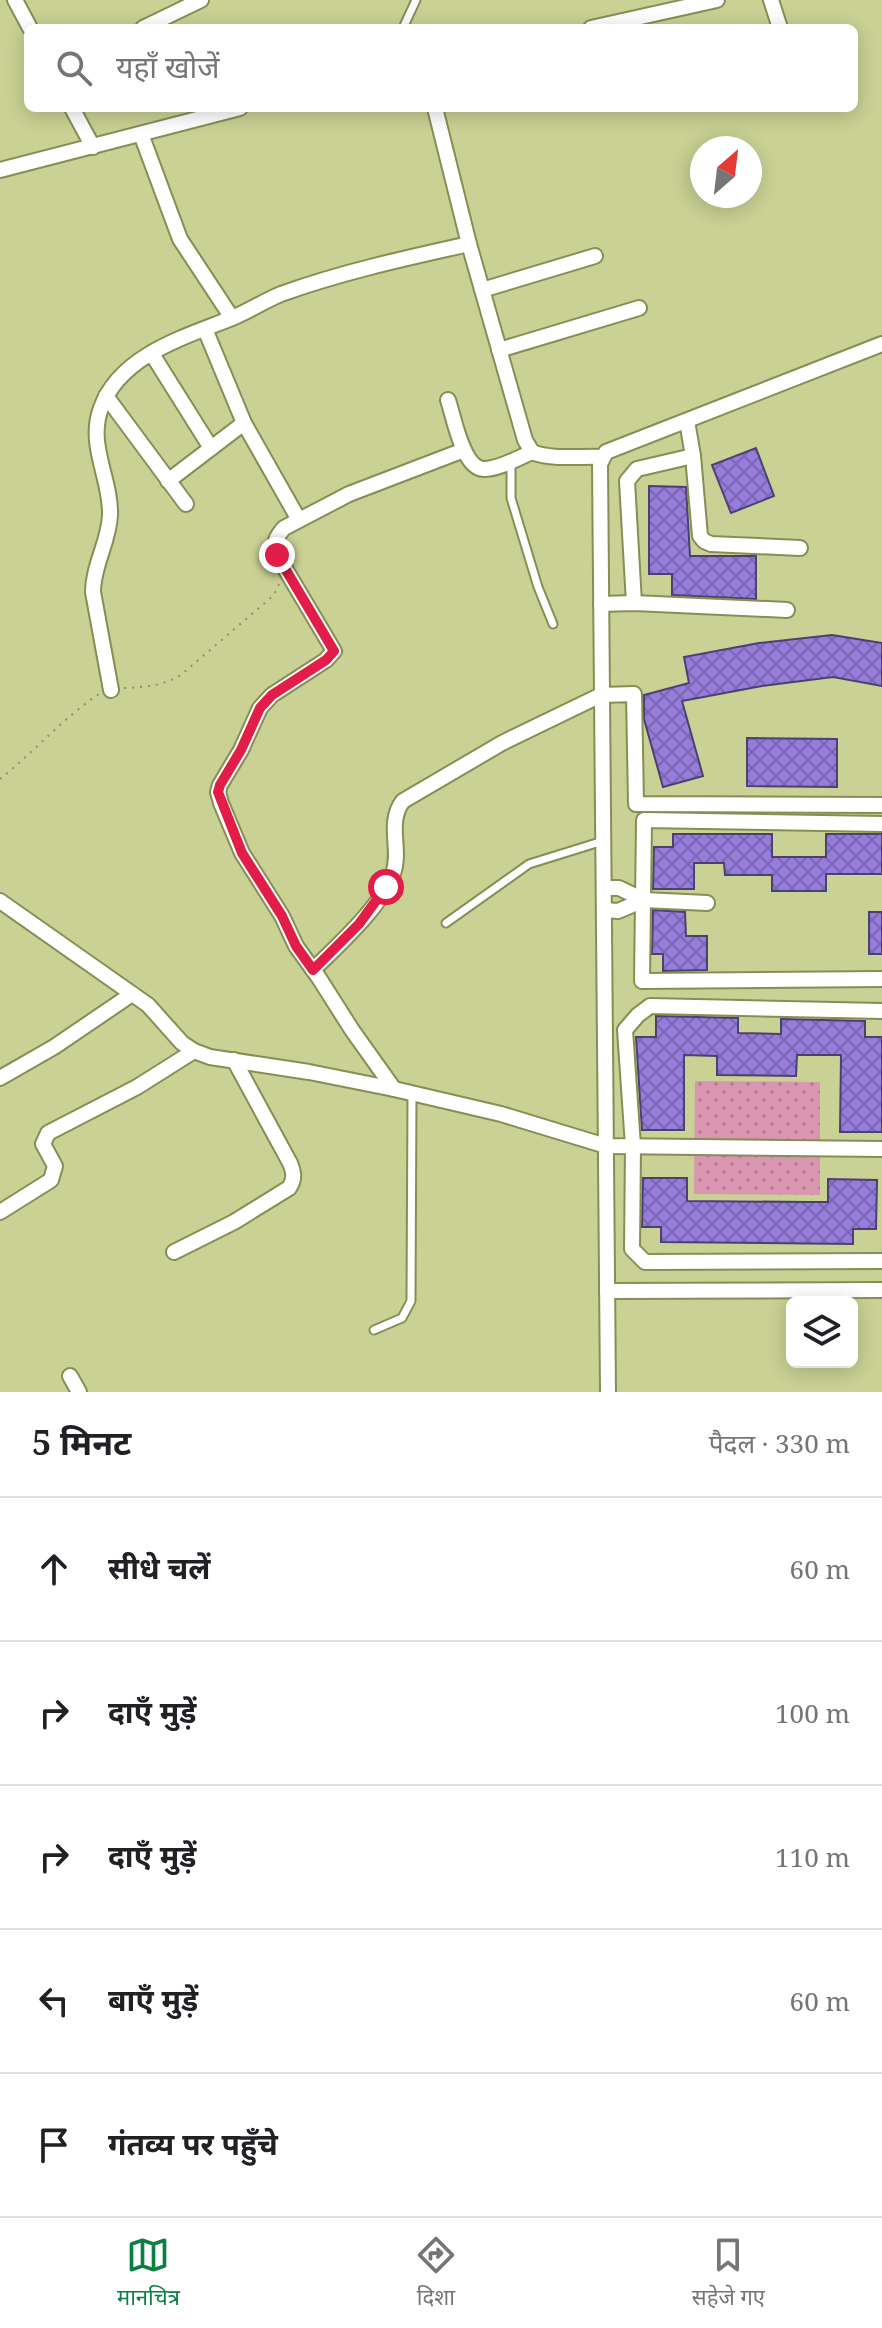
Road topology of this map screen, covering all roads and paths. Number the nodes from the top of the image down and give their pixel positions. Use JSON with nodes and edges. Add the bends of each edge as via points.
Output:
{"nodes":[{"id":1,"x":15,"y":0,"type":"edge"},
{"id":2,"x":201,"y":0,"type":"edge"},
{"id":3,"x":416,"y":0,"type":"edge"},
{"id":4,"x":771,"y":0,"type":"edge"},
{"id":5,"x":707,"y":1,"type":"edge"},
{"id":6,"x":28,"y":24,"type":"edge"},
{"id":7,"x":151,"y":24,"type":"edge"},
{"id":8,"x":405,"y":24,"type":"edge"},
{"id":9,"x":608,"y":24,"type":"edge"},
{"id":10,"x":779,"y":24,"type":"edge"},
{"id":11,"x":74,"y":112,"type":"edge"},
{"id":12,"x":225,"y":112,"type":"edge"},
{"id":13,"x":436,"y":112,"type":"edge"},
{"id":14,"x":141,"y":134,"type":"junction"},
{"id":15,"x":93,"y":147,"type":"junction"},
{"id":16,"x":0,"y":170,"type":"edge"},
{"id":17,"x":469,"y":244,"type":"junction"},
{"id":18,"x":595,"y":256,"type":"dead end"},
{"id":19,"x":482,"y":290,"type":"junction"},
{"id":20,"x":639,"y":308,"type":"dead end"},
{"id":21,"x":232,"y":318,"type":"junction"},
{"id":22,"x":205,"y":329,"type":"junction"},
{"id":23,"x":882,"y":344,"type":"edge"},
{"id":24,"x":499,"y":350,"type":"junction"},
{"id":25,"x":152,"y":354,"type":"junction"},
{"id":26,"x":106,"y":396,"type":"junction"},
{"id":27,"x":448,"y":400,"type":"dead end"},
{"id":28,"x":687,"y":421,"type":"junction"},
{"id":29,"x":244,"y":423,"type":"junction"},
{"id":30,"x":211,"y":448,"type":"junction"},
{"id":31,"x":464,"y":450,"type":"junction"},
{"id":32,"x":532,"y":452,"type":"junction"},
{"id":33,"x":693,"y":456,"type":"junction"},
{"id":34,"x":602,"y":457,"type":"junction"},
{"id":35,"x":512,"y":460,"type":"junction"},
{"id":36,"x":168,"y":481,"type":"junction"},
{"id":37,"x":186,"y":504,"type":"dead end"},
{"id":38,"x":299,"y":520,"type":"junction"},
{"id":39,"x":800,"y":548,"type":"dead end"},
{"id":40,"x":285,"y":570,"type":"junction"},
{"id":41,"x":634,"y":603,"type":"junction"},
{"id":42,"x":601,"y":604,"type":"junction"},
{"id":43,"x":787,"y":610,"type":"dead end"},
{"id":44,"x":553,"y":624,"type":"dead end"},
{"id":45,"x":111,"y":690,"type":"junction"},
{"id":46,"x":601,"y":695,"type":"junction"},
{"id":47,"x":0,"y":779,"type":"edge"},
{"id":48,"x":882,"y":805,"type":"edge"},
{"id":49,"x":882,"y":824,"type":"edge"},
{"id":50,"x":603,"y":841,"type":"junction"},
{"id":51,"x":604,"y":888,"type":"junction"},
{"id":52,"x":644,"y":900,"type":"junction"},
{"id":53,"x":0,"y":901,"type":"edge"},
{"id":54,"x":707,"y":903,"type":"dead end"},
{"id":55,"x":604,"y":910,"type":"junction"},
{"id":56,"x":446,"y":923,"type":"dead end"},
{"id":57,"x":313,"y":970,"type":"junction"},
{"id":58,"x":882,"y":979,"type":"edge"},
{"id":59,"x":132,"y":994,"type":"junction"},
{"id":60,"x":882,"y":1011,"type":"edge"},
{"id":61,"x":194,"y":1051,"type":"junction"},
{"id":62,"x":234,"y":1060,"type":"junction"},
{"id":63,"x":0,"y":1078,"type":"edge"},
{"id":64,"x":394,"y":1089,"type":"junction"},
{"id":65,"x":412,"y":1093,"type":"junction"},
{"id":66,"x":606,"y":1146,"type":"junction"},
{"id":67,"x":633,"y":1146,"type":"junction"},
{"id":68,"x":882,"y":1149,"type":"edge"},
{"id":69,"x":0,"y":1212,"type":"edge"},
{"id":70,"x":174,"y":1252,"type":"dead end"},
{"id":71,"x":882,"y":1261,"type":"edge"},
{"id":72,"x":882,"y":1290,"type":"edge"},
{"id":73,"x":607,"y":1291,"type":"junction"},
{"id":74,"x":374,"y":1330,"type":"dead end"},
{"id":75,"x":70,"y":1376,"type":"dead end"},
{"id":76,"x":79,"y":1392,"type":"edge"},
{"id":77,"x":608,"y":1392,"type":"edge"}],
"edges":[{"from":1,"to":6,"type":"street"},
{"from":2,"to":7,"type":"street"},
{"from":3,"to":8,"type":"lane"},
{"from":4,"to":10,"type":"street"},
{"from":5,"to":9,"type":"street"},
{"from":11,"to":15,"type":"street"},
{"from":12,"to":14,"type":"street"},
{"from":13,"to":17,"type":"street"},
{"from":14,"to":15,"type":"street"},
{"from":14,"to":21,"type":"street","via":[[180,239]]},
{"from":15,"to":16,"type":"street"},
{"from":17,"to":19,"type":"street"},
{"from":17,"to":21,"type":"street","via":[[280,295]]},
{"from":18,"to":19,"type":"street"},
{"from":19,"to":24,"type":"street"},
{"from":20,"to":24,"type":"street"},
{"from":21,"to":22,"type":"street"},
{"from":22,"to":25,"type":"street"},
{"from":22,"to":29,"type":"street"},
{"from":23,"to":28,"type":"street"},
{"from":24,"to":32,"type":"street"},
{"from":25,"to":26,"type":"street","via":[[121,375]]},
{"from":25,"to":30,"type":"street"},
{"from":26,"to":36,"type":"street"},
{"from":26,"to":45,"type":"street","via":[[95,434],[110,511],[93,592]]},
{"from":27,"to":31,"type":"street"},
{"from":28,"to":33,"type":"street"},
{"from":28,"to":34,"type":"street"},
{"from":29,"to":30,"type":"street"},
{"from":29,"to":38,"type":"street"},
{"from":30,"to":36,"type":"street"},
{"from":31,"to":35,"type":"street","via":[[480,470]]},
{"from":31,"to":38,"type":"street","via":[[349,494]]},
{"from":32,"to":34,"type":"street","via":[[544,457]]},
{"from":32,"to":35,"type":"street"},
{"from":33,"to":39,"type":"street","via":[[704,541]]},
{"from":33,"to":41,"type":"street","via":[[637,469],[627,481]]},
{"from":34,"to":42,"type":"street"},
{"from":35,"to":44,"type":"lane","via":[[511,498]]},
{"from":36,"to":37,"type":"street"},
{"from":38,"to":40,"type":"street","via":[[277,535],[274,545]]},
{"from":40,"to":45,"type":"path","via":[[274,595],[181,675],[155,686]]},
{"from":40,"to":57,"type":"street","via":[[334,651],[260,708],[218,792],[242,853]]},
{"from":41,"to":42,"type":"street"},
{"from":41,"to":43,"type":"street"},
{"from":42,"to":46,"type":"street"},
{"from":45,"to":47,"type":"path","via":[[85,703]]},
{"from":46,"to":48,"type":"street","via":[[634,694],[636,804]]},
{"from":46,"to":50,"type":"street"},
{"from":46,"to":57,"type":"street","via":[[502,743],[403,801],[394,819],[394,872],[359,924]]},
{"from":49,"to":52,"type":"street","via":[[644,820]]},
{"from":50,"to":51,"type":"street"},
{"from":50,"to":56,"type":"lane","via":[[529,864]]},
{"from":51,"to":52,"type":"street","via":[[619,888]]},
{"from":51,"to":55,"type":"street"},
{"from":52,"to":54,"type":"street"},
{"from":52,"to":55,"type":"street","via":[[618,911]]},
{"from":52,"to":58,"type":"street","via":[[642,981]]},
{"from":53,"to":59,"type":"street"},
{"from":55,"to":66,"type":"street"},
{"from":57,"to":64,"type":"street"},
{"from":59,"to":61,"type":"street"},
{"from":59,"to":63,"type":"street"},
{"from":60,"to":67,"type":"street","via":[[650,1006],[625,1030]]},
{"from":61,"to":62,"type":"street"},
{"from":61,"to":69,"type":"street","via":[[48,1133],[43,1144],[55,1166],[51,1180]]},
{"from":62,"to":64,"type":"street"},
{"from":62,"to":70,"type":"street","via":[[290,1163],[293,1182],[234,1222]]},
{"from":64,"to":65,"type":"street"},
{"from":65,"to":66,"type":"street"},
{"from":65,"to":74,"type":"lane","via":[[411,1301],[402,1318]]},
{"from":66,"to":67,"type":"street"},
{"from":66,"to":73,"type":"street"},
{"from":67,"to":68,"type":"street"},
{"from":67,"to":71,"type":"street","via":[[632,1249],[645,1262]]},
{"from":72,"to":73,"type":"street"},
{"from":73,"to":77,"type":"street"},
{"from":75,"to":76,"type":"street"}]}
